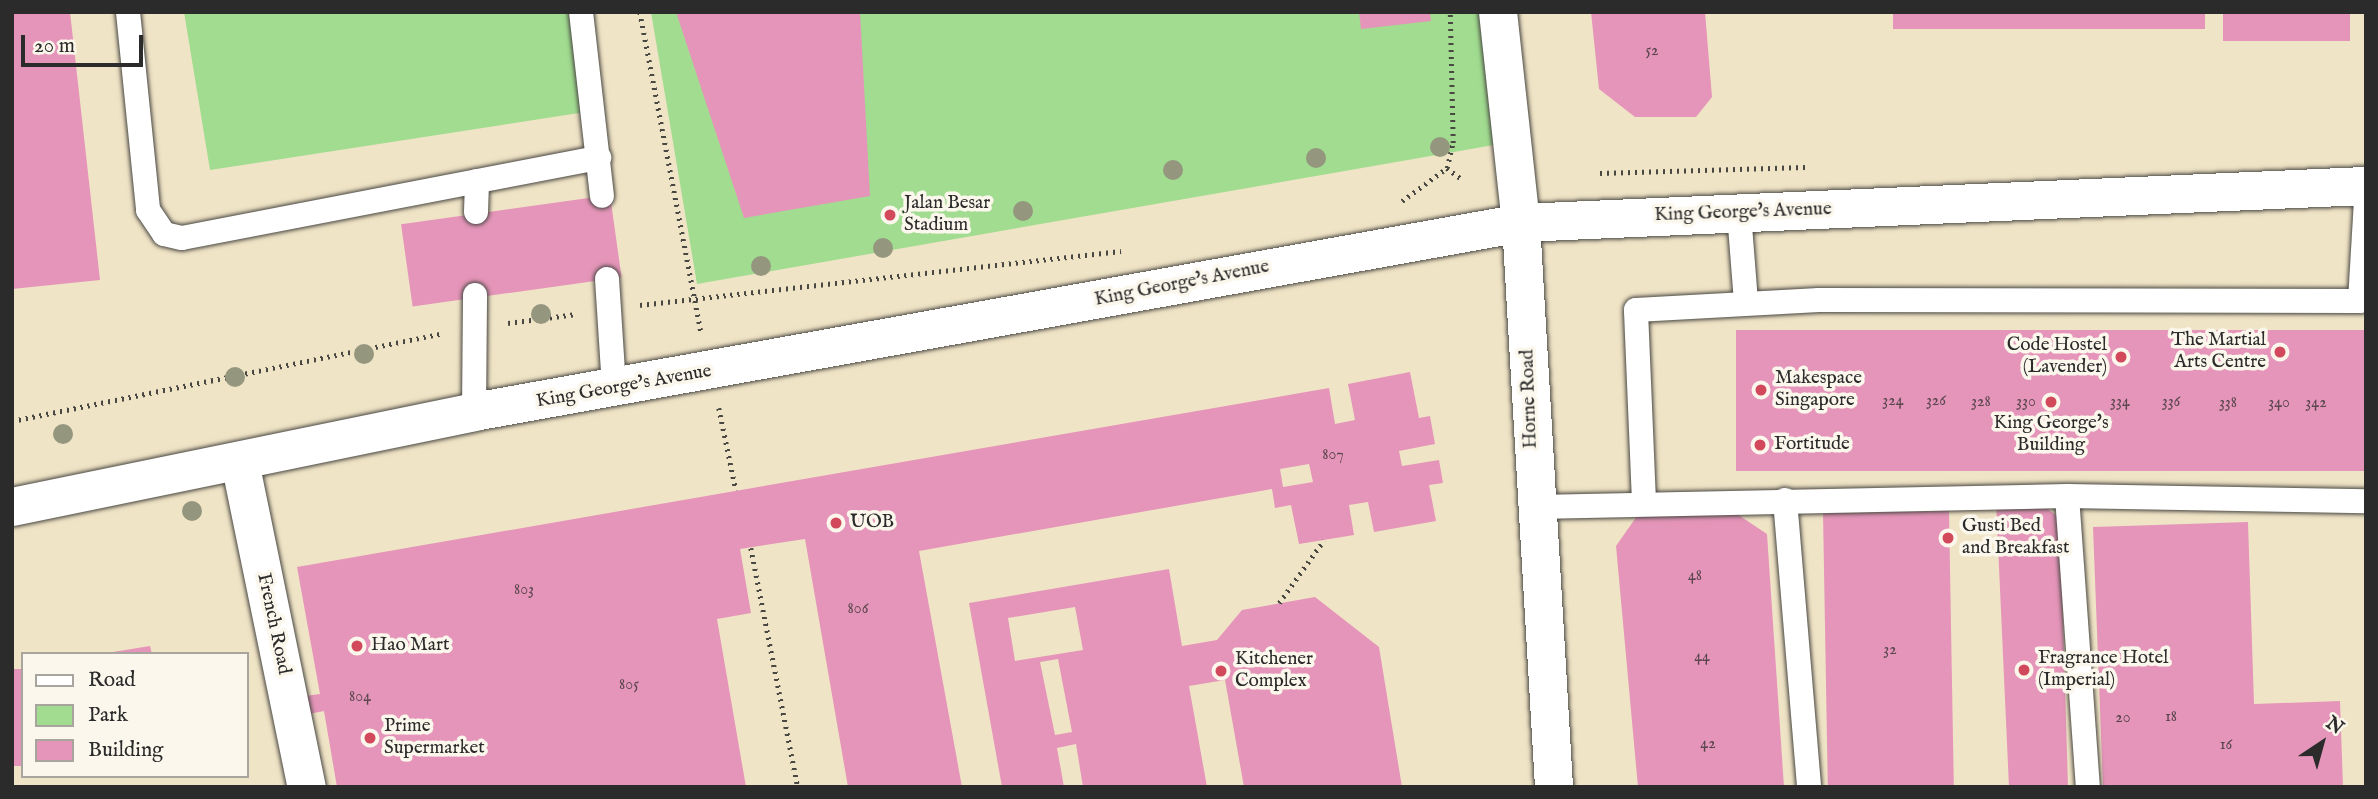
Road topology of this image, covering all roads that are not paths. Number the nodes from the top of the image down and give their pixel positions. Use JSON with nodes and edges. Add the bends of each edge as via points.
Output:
{"nodes":[{"id":1,"x":128,"y":12,"type":"edge"},
{"id":2,"x":581,"y":12,"type":"edge"},
{"id":3,"x":1498,"y":12,"type":"edge"},
{"id":4,"x":599,"y":158,"type":"junction"},
{"id":5,"x":477,"y":181,"type":"junction"},
{"id":6,"x":2366,"y":186,"type":"edge"},
{"id":7,"x":602,"y":196,"type":"dead end"},
{"id":8,"x":2366,"y":201,"type":"edge"},
{"id":9,"x":476,"y":212,"type":"dead end"},
{"id":10,"x":1739,"y":213,"type":"junction"},
{"id":11,"x":1521,"y":223,"type":"junction"},
{"id":12,"x":607,"y":279,"type":"dead end"},
{"id":13,"x":475,"y":295,"type":"dead end"},
{"id":14,"x":1746,"y":302,"type":"junction"},
{"id":15,"x":614,"y":388,"type":"junction"},
{"id":16,"x":474,"y":412,"type":"junction"},
{"id":17,"x":240,"y":462,"type":"junction"},
{"id":18,"x":2067,"y":496,"type":"junction"},
{"id":19,"x":1785,"y":500,"type":"junction"},
{"id":20,"x":2366,"y":501,"type":"edge"},
{"id":21,"x":1644,"y":502,"type":"junction"},
{"id":22,"x":1536,"y":506,"type":"junction"},
{"id":23,"x":12,"y":507,"type":"edge"},
{"id":24,"x":307,"y":787,"type":"edge"},
{"id":25,"x":1555,"y":787,"type":"edge"},
{"id":26,"x":1809,"y":787,"type":"edge"},
{"id":27,"x":2088,"y":787,"type":"edge"}],
"edges":[{"from":1,"to":5,"type":"lane","via":[[148,210],[164,234],[182,237]]},
{"from":2,"to":4,"type":"lane"},
{"from":3,"to":11,"type":"street","name":"Horne Road"},
{"from":4,"to":5,"type":"lane"},
{"from":4,"to":7,"type":"lane"},
{"from":5,"to":9,"type":"lane"},
{"from":6,"to":10,"type":"street","name":"King George's Avenue"},
{"from":8,"to":14,"type":"lane","via":[[2360,301]]},
{"from":10,"to":11,"type":"street","name":"King George's Avenue"},
{"from":10,"to":14,"type":"lane"},
{"from":11,"to":15,"type":"street","name":"King George's Avenue"},
{"from":11,"to":22,"type":"street","name":"Horne Road"},
{"from":12,"to":15,"type":"lane"},
{"from":13,"to":16,"type":"lane"},
{"from":14,"to":21,"type":"lane","via":[[1636,310]]},
{"from":15,"to":16,"type":"street","name":"King George's Avenue"},
{"from":16,"to":17,"type":"street","name":"King George's Avenue"},
{"from":17,"to":23,"type":"street","name":"King George's Avenue"},
{"from":17,"to":24,"type":"street","name":"French Road"},
{"from":18,"to":19,"type":"lane"},
{"from":18,"to":20,"type":"lane"},
{"from":18,"to":27,"type":"lane"},
{"from":19,"to":21,"type":"lane"},
{"from":19,"to":26,"type":"lane"},
{"from":21,"to":22,"type":"lane"},
{"from":22,"to":25,"type":"street","name":"Horne Road"}]}
